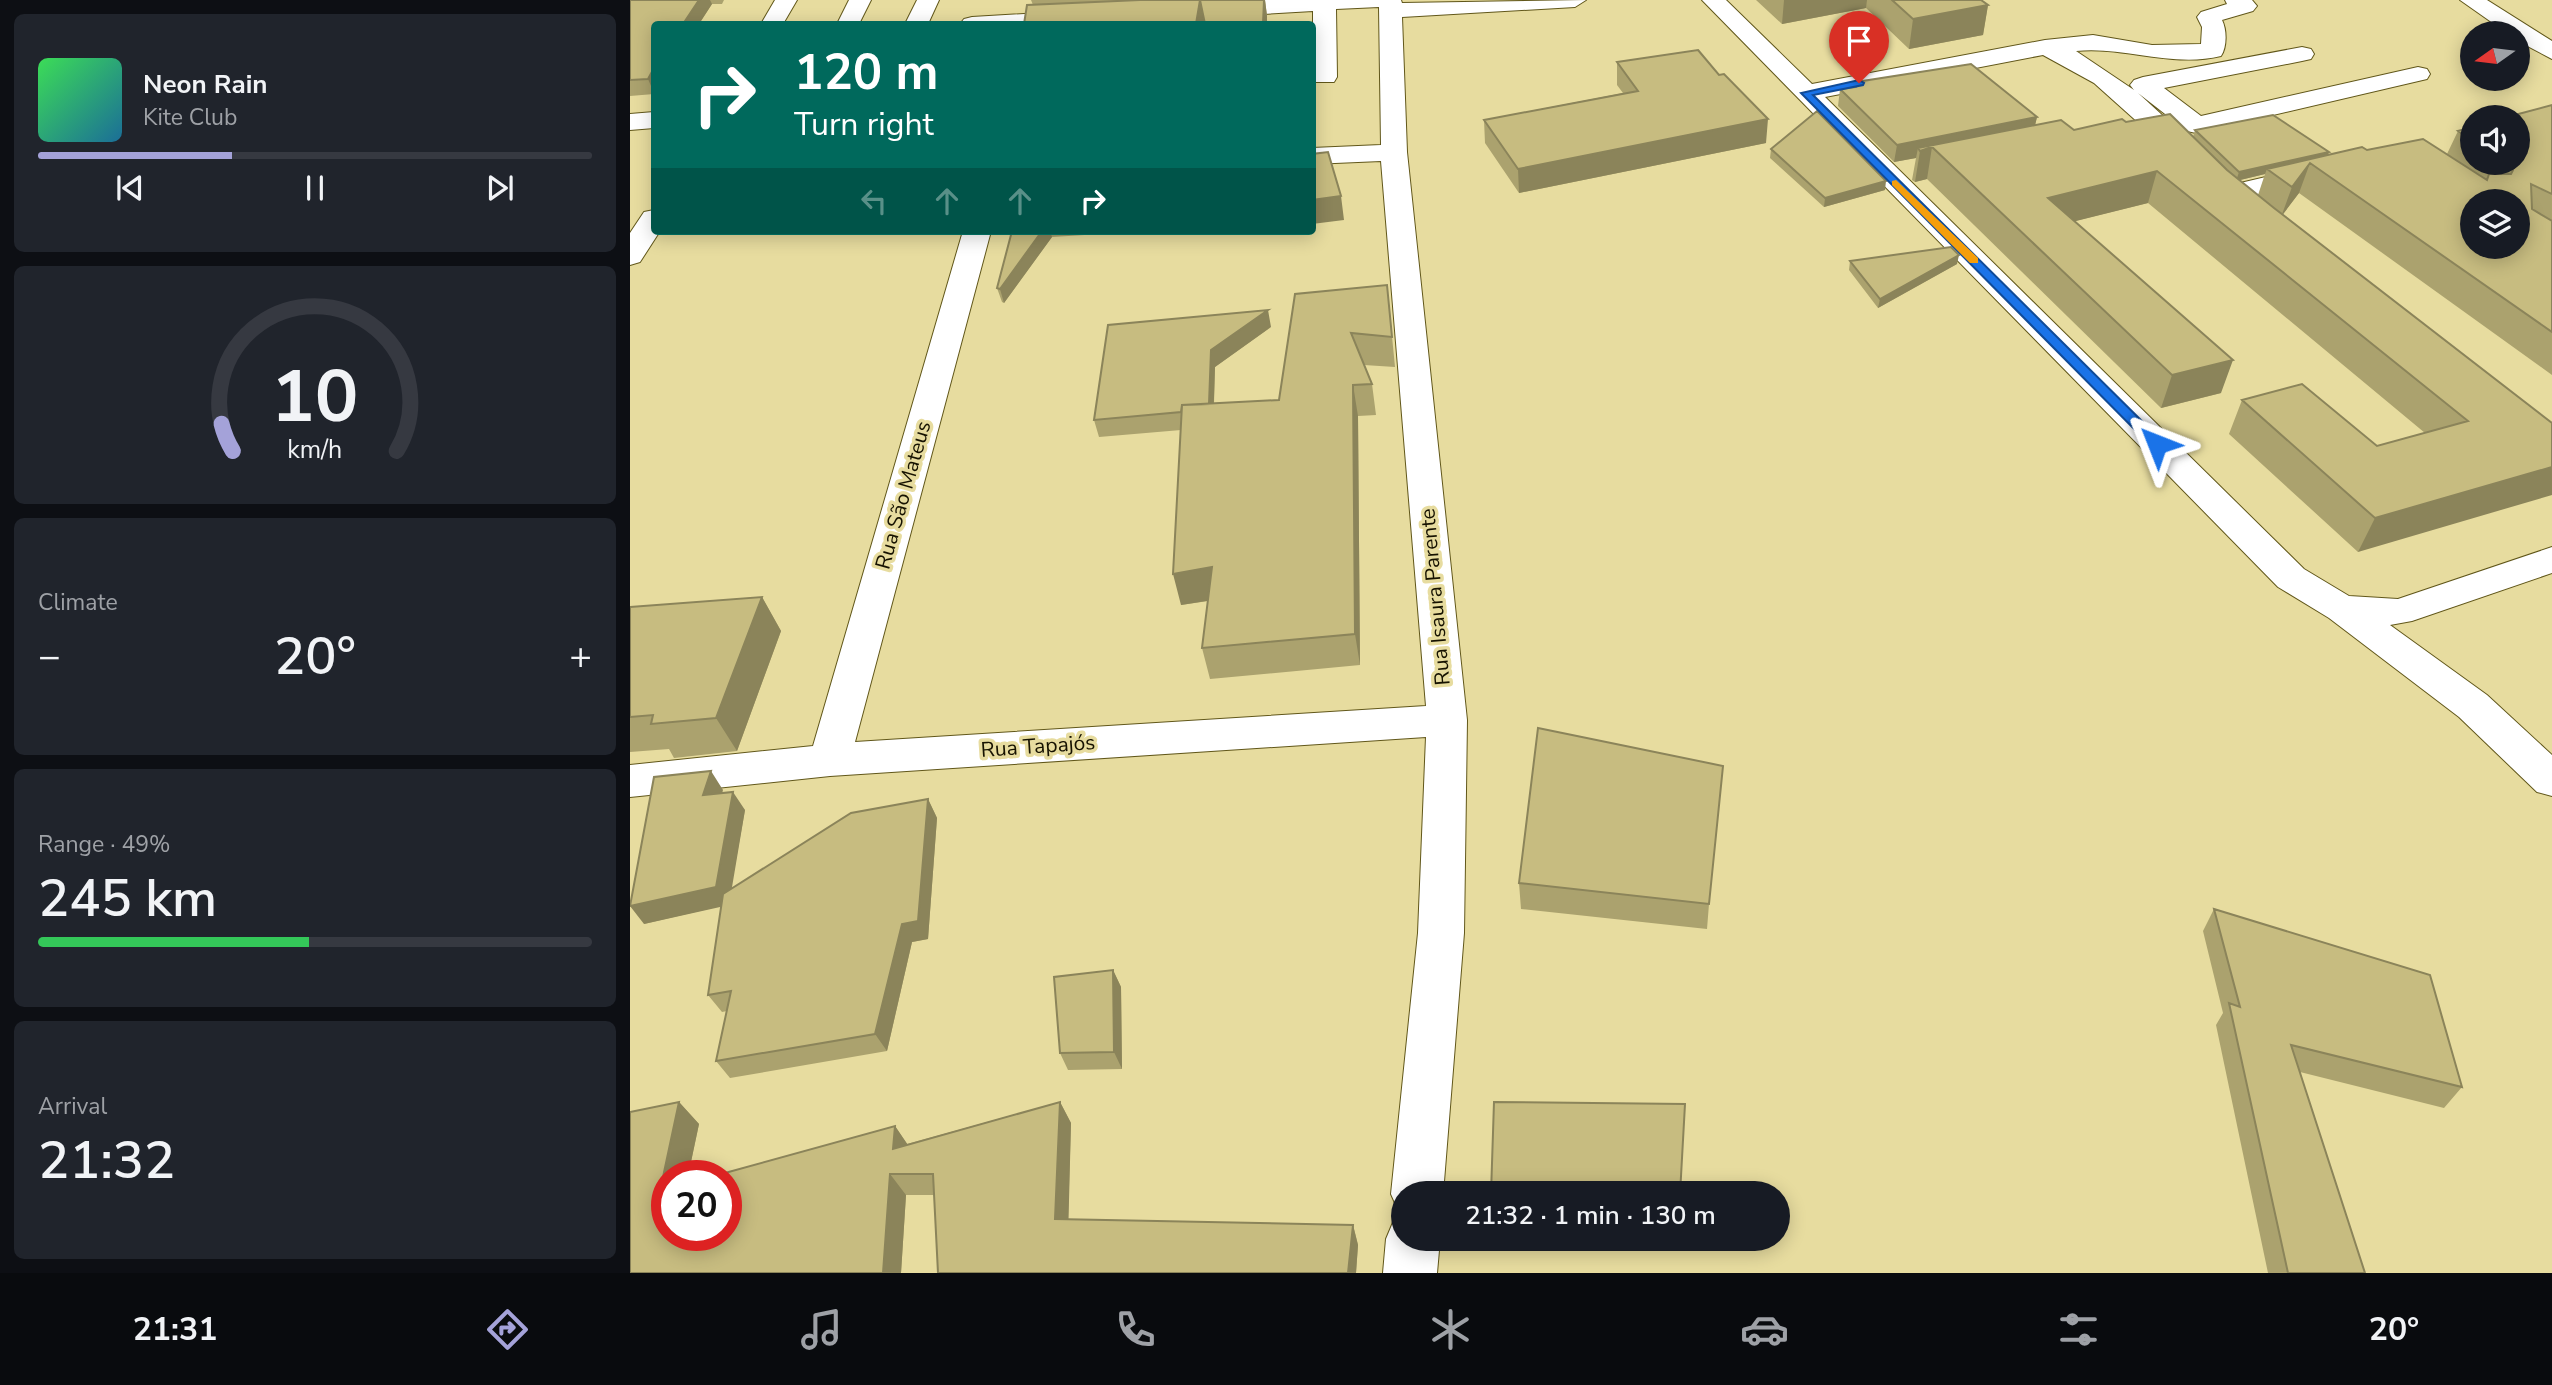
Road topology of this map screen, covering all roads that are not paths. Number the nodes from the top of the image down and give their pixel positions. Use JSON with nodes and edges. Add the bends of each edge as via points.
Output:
{"nodes":[{"id":1,"x":786,"y":0,"type":"edge"},
{"id":2,"x":860,"y":0,"type":"edge"},
{"id":3,"x":928,"y":0,"type":"edge"},
{"id":4,"x":989,"y":0,"type":"edge"},
{"id":5,"x":1575,"y":0,"type":"edge"},
{"id":6,"x":1713,"y":0,"type":"edge"},
{"id":7,"x":2236,"y":0,"type":"edge"},
{"id":8,"x":2471,"y":0,"type":"edge"},
{"id":9,"x":1324,"y":2,"type":"edge"},
{"id":10,"x":1387,"y":4,"type":"edge"},
{"id":11,"x":1187,"y":12,"type":"edge"},
{"id":12,"x":1105,"y":17,"type":"edge"},
{"id":13,"x":774,"y":21,"type":"edge"},
{"id":14,"x":850,"y":21,"type":"edge"},
{"id":15,"x":918,"y":21,"type":"edge"},
{"id":16,"x":982,"y":21,"type":"edge"},
{"id":17,"x":1034,"y":21,"type":"edge"},
{"id":18,"x":2045,"y":47,"type":"junction"},
{"id":19,"x":2552,"y":52,"type":"edge"},
{"id":20,"x":2302,"y":54,"type":"dead end"},
{"id":21,"x":2418,"y":75,"type":"dead end"},
{"id":22,"x":1325,"y":77,"type":"dead end"},
{"id":23,"x":2143,"y":85,"type":"junction"},
{"id":24,"x":2116,"y":90,"type":"junction"},
{"id":25,"x":1806,"y":93,"type":"junction"},
{"id":26,"x":651,"y":120,"type":"edge"},
{"id":27,"x":630,"y":122,"type":"edge"},
{"id":28,"x":1394,"y":152,"type":"junction"},
{"id":29,"x":1316,"y":156,"type":"edge"},
{"id":30,"x":2332,"y":170,"type":"edge"},
{"id":31,"x":2229,"y":194,"type":"junction"},
{"id":32,"x":2262,"y":219,"type":"edge"},
{"id":33,"x":651,"y":223,"type":"edge"},
{"id":34,"x":975,"y":235,"type":"edge"},
{"id":35,"x":630,"y":256,"type":"edge"},
{"id":36,"x":2552,"y":560,"type":"edge"},
{"id":37,"x":2342,"y":609,"type":"junction"},
{"id":38,"x":1447,"y":720,"type":"junction"},
{"id":39,"x":830,"y":760,"type":"junction"},
{"id":40,"x":2552,"y":780,"type":"edge"},
{"id":41,"x":630,"y":781,"type":"edge"},
{"id":42,"x":1418,"y":1181,"type":"edge"},
{"id":43,"x":1412,"y":1251,"type":"edge"},
{"id":44,"x":1410,"y":1273,"type":"edge"}],
"edges":[{"from":1,"to":13,"type":"street"},
{"from":2,"to":14,"type":"street"},
{"from":3,"to":15,"type":"street"},
{"from":4,"to":16,"type":"street"},
{"from":5,"to":10,"type":"street"},
{"from":6,"to":25,"type":"street"},
{"from":7,"to":18,"type":"street","via":[[2245,6],[2209,17],[2214,27],[2212,51],[2152,52],[2093,42]]},
{"from":8,"to":19,"type":"street"},
{"from":9,"to":10,"type":"street"},
{"from":9,"to":11,"type":"street"},
{"from":9,"to":22,"type":"street"},
{"from":10,"to":28,"type":"street","name":"Rua Isaura Parente"},
{"from":12,"to":17,"type":"street"},
{"from":18,"to":24,"type":"street","via":[[2067,54]]},
{"from":18,"to":25,"type":"street"},
{"from":20,"to":23,"type":"street"},
{"from":21,"to":23,"type":"street","via":[[2196,125]]},
{"from":23,"to":24,"type":"street"},
{"from":24,"to":31,"type":"street","via":[[2141,123]]},
{"from":25,"to":37,"type":"street","via":[[1901,172],[2291,578]]},
{"from":26,"to":27,"type":"street"},
{"from":28,"to":29,"type":"street"},
{"from":28,"to":38,"type":"street","name":"Rua Isaura Parente"},
{"from":30,"to":31,"type":"street"},
{"from":31,"to":32,"type":"street"},
{"from":33,"to":35,"type":"street"},
{"from":34,"to":39,"type":"street","name":"Rua São Mateus"},
{"from":36,"to":37,"type":"street","via":[[2399,612]]},
{"from":37,"to":40,"type":"street","via":[[2473,706]]},
{"from":38,"to":39,"type":"street","name":"Rua Tapajós"},
{"from":38,"to":42,"type":"street","name":"Rua Isaura Parente","via":[[1441,933]]},
{"from":39,"to":41,"type":"street","name":"Rua Tapajós"},
{"from":43,"to":44,"type":"street"}]}
